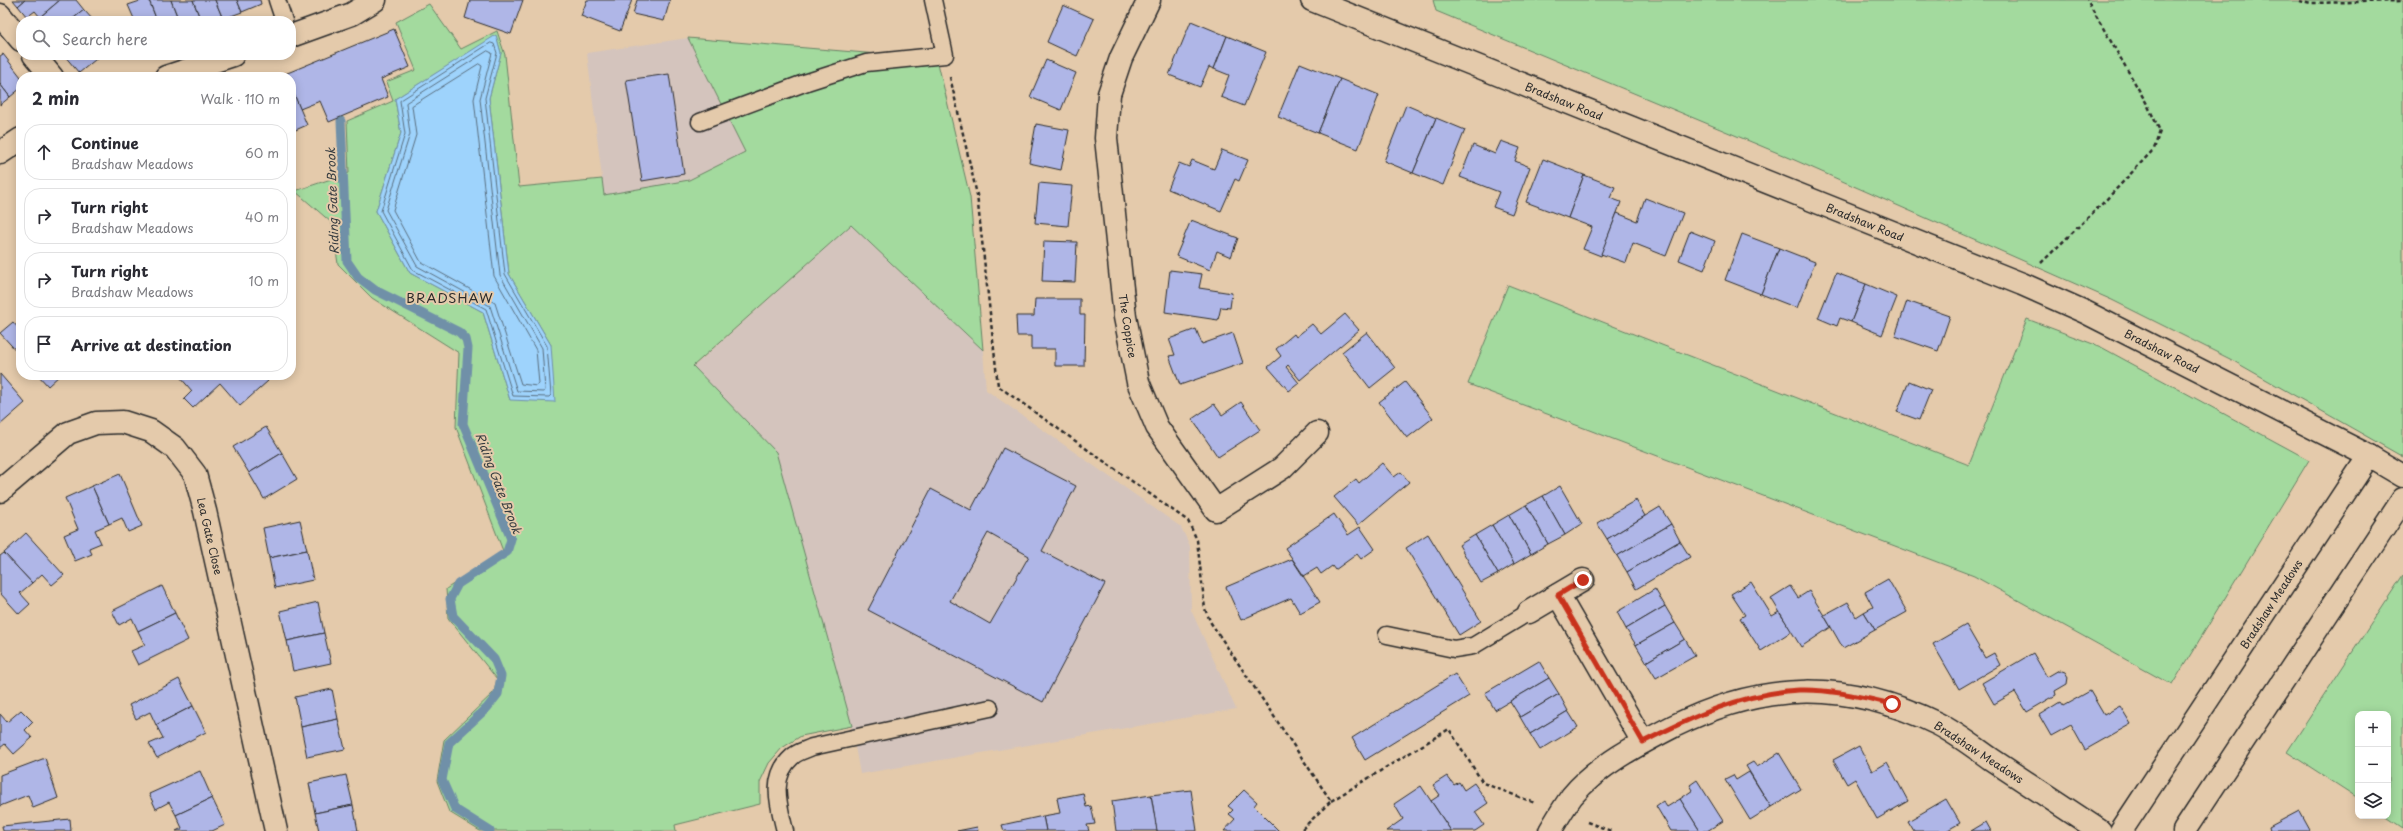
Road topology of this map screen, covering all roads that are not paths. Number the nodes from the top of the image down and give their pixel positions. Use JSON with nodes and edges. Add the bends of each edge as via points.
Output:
{"nodes":[{"id":1,"x":276,"y":0,"type":"edge"},
{"id":2,"x":375,"y":0,"type":"edge"},
{"id":3,"x":933,"y":0,"type":"edge"},
{"id":4,"x":1149,"y":0,"type":"edge"},
{"id":5,"x":1312,"y":0,"type":"edge"},
{"id":6,"x":0,"y":15,"type":"edge"},
{"id":7,"x":282,"y":16,"type":"edge"},
{"id":8,"x":16,"y":34,"type":"edge"},
{"id":9,"x":296,"y":34,"type":"edge"},
{"id":10,"x":38,"y":60,"type":"edge"},
{"id":11,"x":218,"y":60,"type":"edge"},
{"id":12,"x":48,"y":72,"type":"edge"},
{"id":13,"x":181,"y":72,"type":"edge"},
{"id":14,"x":700,"y":122,"type":"dead end"},
{"id":15,"x":16,"y":142,"type":"edge"},
{"id":16,"x":0,"y":154,"type":"edge"},
{"id":17,"x":1317,"y":434,"type":"dead end"},
{"id":18,"x":2368,"y":456,"type":"junction"},
{"id":19,"x":2403,"y":476,"type":"edge"},
{"id":20,"x":0,"y":491,"type":"edge"},
{"id":21,"x":2403,"y":498,"type":"edge"},
{"id":22,"x":1583,"y":580,"type":"dead end"},
{"id":23,"x":1558,"y":595,"type":"junction"},
{"id":24,"x":1529,"y":612,"type":"joint"},
{"id":25,"x":1387,"y":635,"type":"dead end"},
{"id":26,"x":990,"y":708,"type":"dead end"},
{"id":27,"x":1643,"y":742,"type":"junction"},
{"id":28,"x":1555,"y":822,"type":"edge"},
{"id":29,"x":276,"y":831,"type":"edge"},
{"id":30,"x":785,"y":831,"type":"edge"},
{"id":31,"x":2100,"y":831,"type":"edge"},
{"id":32,"x":2121,"y":831,"type":"edge"},
{"id":33,"x":2184,"y":831,"type":"edge"}],
"edges":[{"from":1,"to":7,"type":"lane"},
{"from":2,"to":9,"type":"street","via":[[352,14]]},
{"from":3,"to":14,"type":"lane","via":[[945,55],[866,63]]},
{"from":4,"to":17,"type":"street","name":"The Coppice","via":[[1121,58],[1109,94],[1106,138],[1125,317],[1138,382],[1157,427],[1216,510],[1282,468]]},
{"from":5,"to":18,"type":"street","name":"Bradshaw Road","via":[[2022,284],[2085,312]]},
{"from":6,"to":8,"type":"street"},
{"from":10,"to":12,"type":"street"},
{"from":11,"to":13,"type":"street"},
{"from":15,"to":16,"type":"street"},
{"from":18,"to":19,"type":"street","name":"Bradshaw Road"},
{"from":18,"to":32,"type":"street","name":"Bradshaw Meadows"},
{"from":20,"to":29,"type":"street","name":"Lea Gate Close","via":[[68,433],[96,423],[130,424],[151,431],[175,448],[195,474],[205,511]]},
{"from":21,"to":33,"type":"street"},
{"from":22,"to":23,"type":"street"},
{"from":23,"to":24,"type":"street"},
{"from":23,"to":27,"type":"street"},
{"from":24,"to":25,"type":"lane","via":[[1473,646],[1454,650]]},
{"from":26,"to":30,"type":"lane","via":[[812,747],[792,757],[780,774],[776,792]]},
{"from":27,"to":28,"type":"street","name":"Bradshaw Meadows","via":[[1591,777],[1572,796]]},
{"from":27,"to":31,"type":"street","name":"Bradshaw Meadows","via":[[1694,716],[1745,699],[1798,690],[1846,693],[1892,704],[1939,724]]}]}
